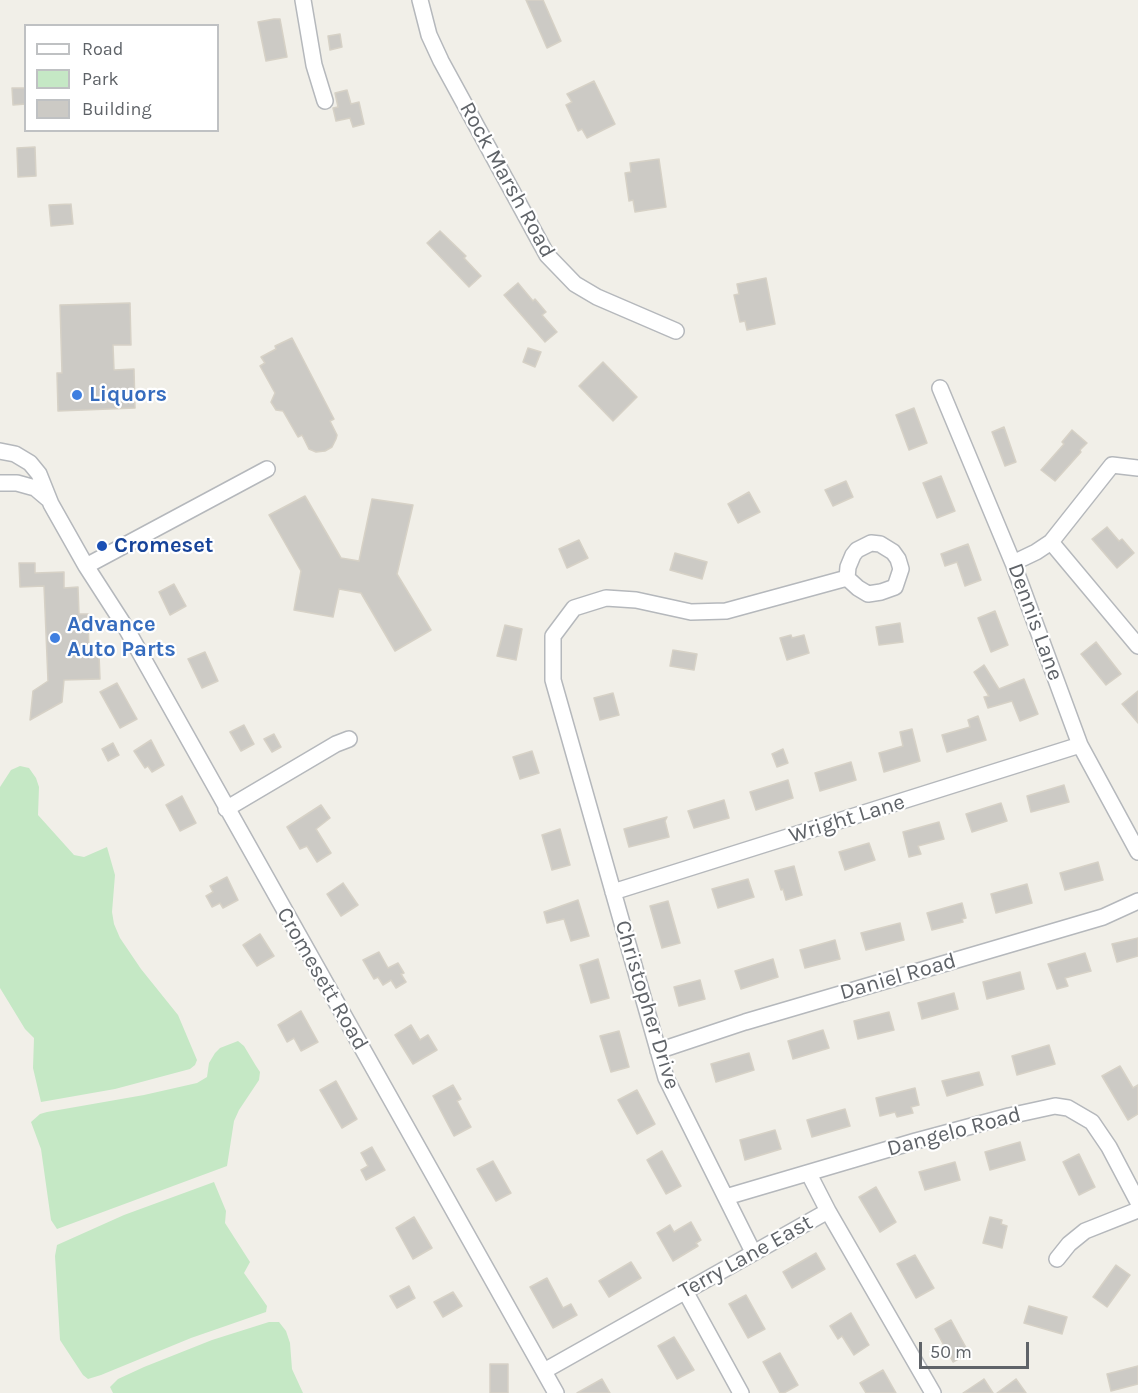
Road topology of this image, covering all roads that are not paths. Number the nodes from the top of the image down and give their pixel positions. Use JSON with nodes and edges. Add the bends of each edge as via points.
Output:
{"nodes":[{"id":1,"x":303,"y":0,"type":"edge"},
{"id":2,"x":420,"y":0,"type":"edge"},
{"id":3,"x":325,"y":101,"type":"dead end"},
{"id":4,"x":676,"y":331,"type":"dead end"},
{"id":5,"x":940,"y":388,"type":"dead end"},
{"id":6,"x":0,"y":451,"type":"edge"},
{"id":7,"x":1138,"y":468,"type":"edge"},
{"id":8,"x":267,"y":469,"type":"dead end"},
{"id":9,"x":0,"y":483,"type":"edge"},
{"id":10,"x":51,"y":504,"type":"junction"},
{"id":11,"x":1051,"y":542,"type":"junction"},
{"id":12,"x":1013,"y":563,"type":"junction"},
{"id":13,"x":86,"y":566,"type":"junction"},
{"id":14,"x":848,"y":578,"type":"dead end"},
{"id":15,"x":1138,"y":646,"type":"edge"},
{"id":16,"x":349,"y":739,"type":"dead end"},
{"id":17,"x":1080,"y":745,"type":"junction"},
{"id":18,"x":226,"y":809,"type":"junction"},
{"id":19,"x":1138,"y":852,"type":"edge"},
{"id":20,"x":613,"y":892,"type":"junction"},
{"id":21,"x":1138,"y":902,"type":"edge"},
{"id":22,"x":658,"y":1051,"type":"junction"},
{"id":23,"x":808,"y":1174,"type":"junction"},
{"id":24,"x":726,"y":1197,"type":"junction"},
{"id":25,"x":1138,"y":1202,"type":"edge"},
{"id":26,"x":1138,"y":1210,"type":"edge"},
{"id":27,"x":828,"y":1211,"type":"junction"},
{"id":28,"x":753,"y":1252,"type":"junction"},
{"id":29,"x":1057,"y":1259,"type":"dead end"},
{"id":30,"x":685,"y":1291,"type":"junction"},
{"id":31,"x":544,"y":1371,"type":"junction"},
{"id":32,"x":556,"y":1393,"type":"edge"},
{"id":33,"x":741,"y":1393,"type":"edge"},
{"id":34,"x":933,"y":1393,"type":"edge"}],
"edges":[{"from":1,"to":3,"type":"street","via":[[314,65]]},
{"from":2,"to":4,"type":"street","name":"Rock Marsh Road","via":[[441,61],[547,255],[575,284],[597,297]]},
{"from":5,"to":12,"type":"street","name":"Dennis Lane"},
{"from":6,"to":10,"type":"street","name":"Cromesett Road","via":[[30,463]]},
{"from":7,"to":11,"type":"street","via":[[1112,465]]},
{"from":8,"to":13,"type":"street"},
{"from":9,"to":10,"type":"street","via":[[35,488]]},
{"from":10,"to":13,"type":"street","name":"Cromesett Road"},
{"from":11,"to":12,"type":"street"},
{"from":11,"to":15,"type":"street"},
{"from":12,"to":17,"type":"street","name":"Dennis Lane"},
{"from":13,"to":18,"type":"street","name":"Cromesett Road","via":[[126,628]]},
{"from":14,"to":20,"type":"street","name":"Christopher Drive","via":[[726,611],[691,612],[606,598],[574,608],[553,636],[553,680]]},
{"from":16,"to":18,"type":"street"},
{"from":17,"to":19,"type":"street","name":"Dennis Lane"},
{"from":17,"to":20,"type":"street","name":"Wright Lane"},
{"from":18,"to":31,"type":"street","name":"Cromesett Road"},
{"from":20,"to":22,"type":"street","name":"Christopher Drive"},
{"from":21,"to":22,"type":"street","name":"Daniel Road","via":[[1103,917]]},
{"from":22,"to":24,"type":"street","name":"Christopher Drive","via":[[666,1078]]},
{"from":23,"to":24,"type":"street","name":"Dangelo Road"},
{"from":23,"to":25,"type":"street","name":"Dangelo Road","via":[[916,1140],[1055,1106],[1068,1108],[1092,1122]]},
{"from":23,"to":27,"type":"street"},
{"from":24,"to":28,"type":"street","name":"Christopher Drive"},
{"from":26,"to":29,"type":"street","via":[[1085,1231]]},
{"from":27,"to":28,"type":"street","name":"Terry Lane East"},
{"from":27,"to":34,"type":"street","name":"Terry Lane East"},
{"from":28,"to":30,"type":"street","name":"Terry Lane East"},
{"from":30,"to":31,"type":"street","name":"Terry Lane East"},
{"from":30,"to":33,"type":"street"},
{"from":31,"to":32,"type":"street","name":"Cromesett Road"}]}
